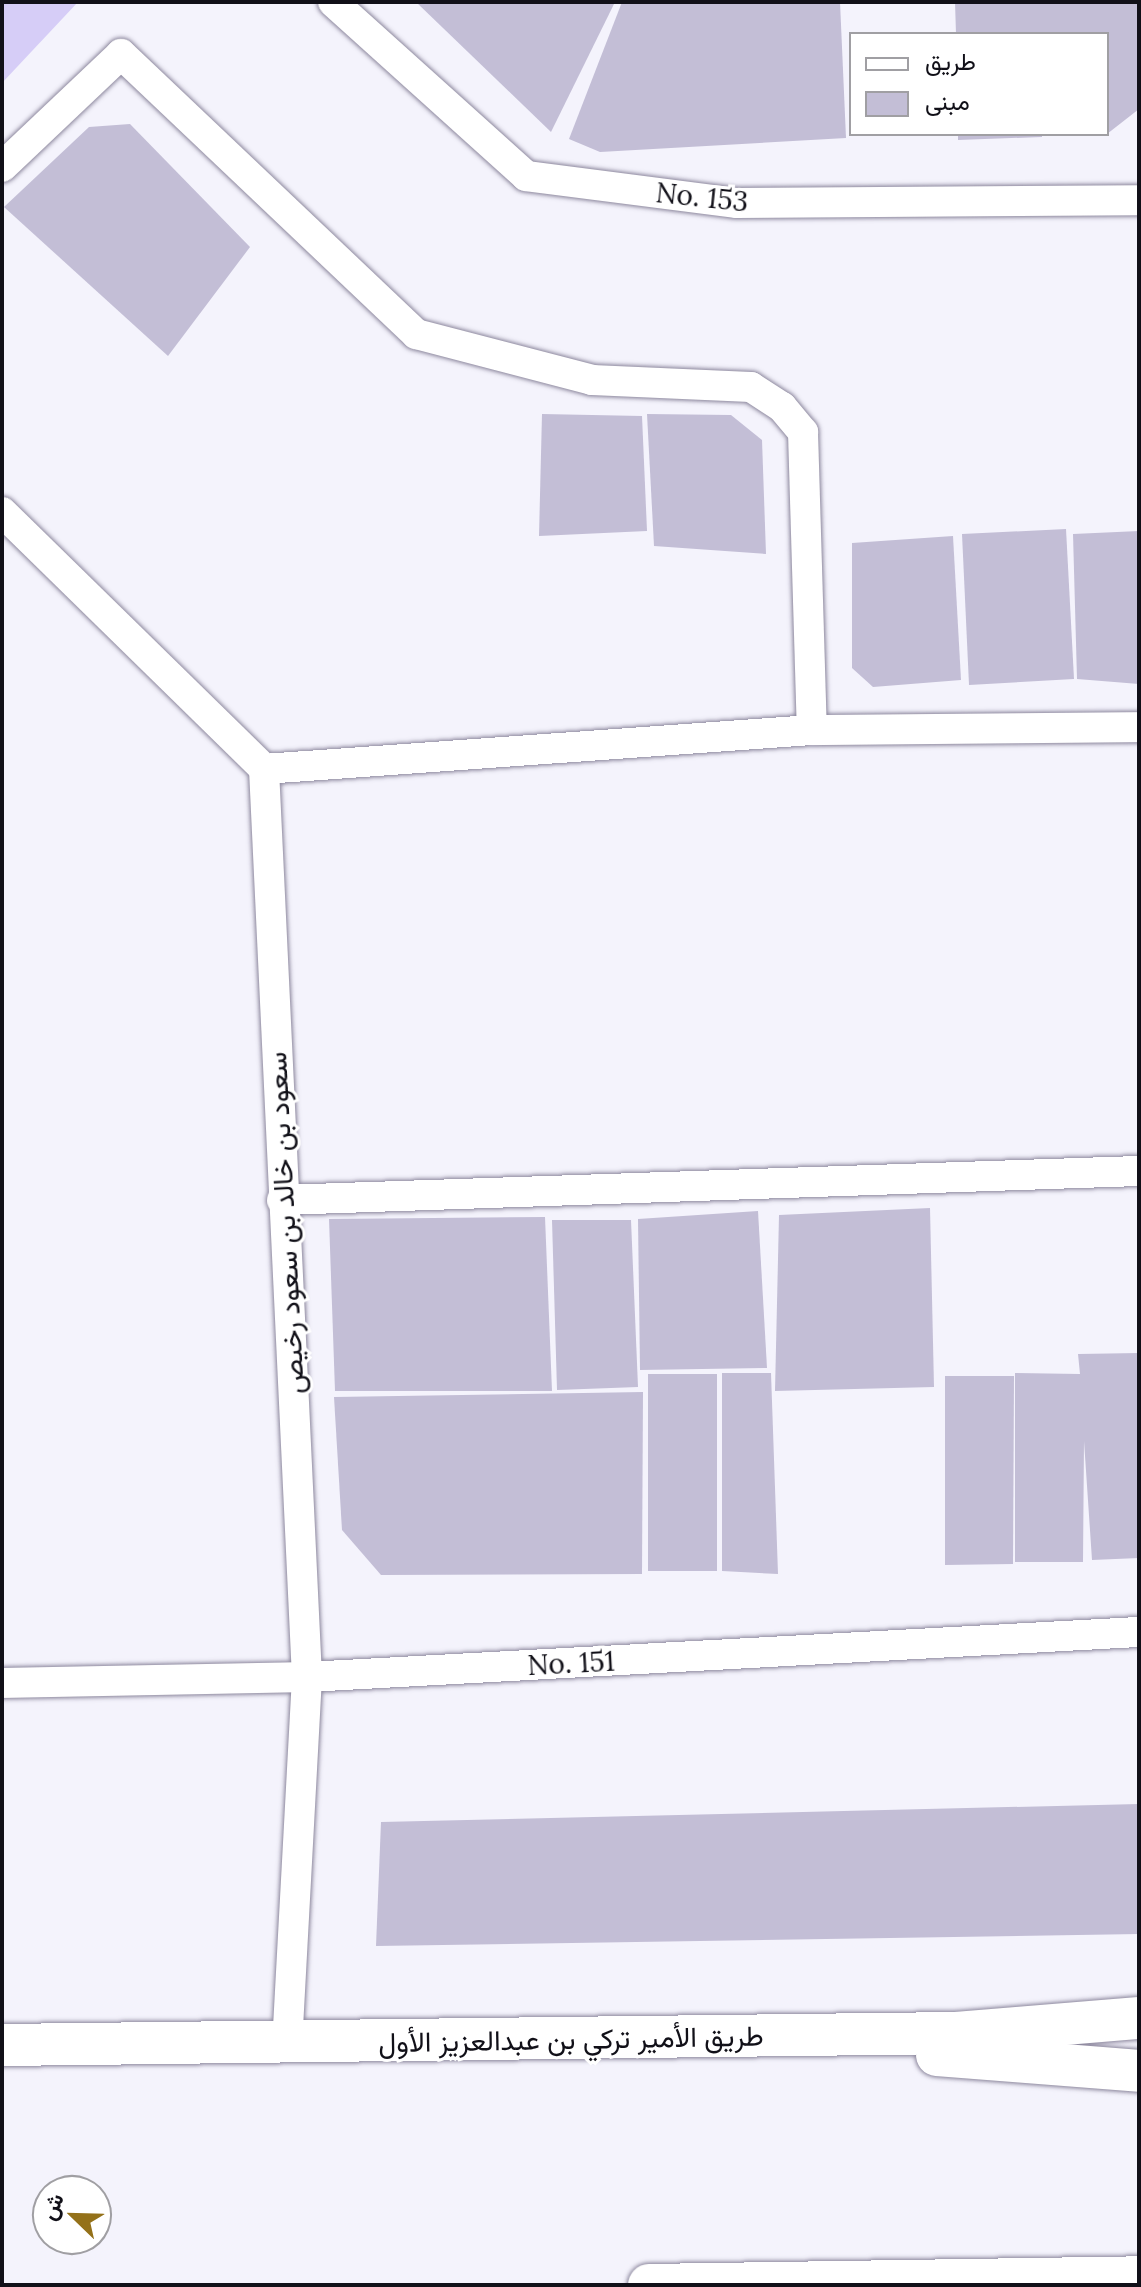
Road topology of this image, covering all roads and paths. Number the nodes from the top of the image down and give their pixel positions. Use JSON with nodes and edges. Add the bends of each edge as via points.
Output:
{"nodes":[{"id":1,"x":333,"y":2,"type":"edge"},
{"id":2,"x":2,"y":167,"type":"edge"},
{"id":3,"x":1139,"y":200,"type":"edge"},
{"id":4,"x":2,"y":512,"type":"edge"},
{"id":5,"x":1139,"y":727,"type":"edge"},
{"id":6,"x":812,"y":730,"type":"junction"},
{"id":7,"x":264,"y":769,"type":"junction"},
{"id":8,"x":1139,"y":1171,"type":"edge"},
{"id":9,"x":282,"y":1200,"type":"junction"},
{"id":10,"x":1139,"y":1632,"type":"edge"},
{"id":11,"x":307,"y":1677,"type":"junction"},
{"id":12,"x":2,"y":1683,"type":"edge"},
{"id":13,"x":1139,"y":2018,"type":"edge"},
{"id":14,"x":730,"y":2034,"type":"junction"},
{"id":15,"x":287,"y":2044,"type":"junction"},
{"id":16,"x":2,"y":2045,"type":"edge"},
{"id":17,"x":1139,"y":2071,"type":"edge"},
{"id":18,"x":1139,"y":2277,"type":"edge"},
{"id":19,"x":649,"y":2285,"type":"edge"}],
"edges":[{"from":1,"to":3,"type":"street","name":"No. 153","via":[[526,176],[737,203]]},
{"from":2,"to":6,"type":"street","via":[[121,54],[416,334],[592,380],[751,387],[782,407],[803,432]]},
{"from":4,"to":7,"type":"street"},
{"from":5,"to":6,"type":"street"},
{"from":6,"to":7,"type":"street"},
{"from":7,"to":9,"type":"street","name":"سعود بن خالد بن سعود رخيص"},
{"from":8,"to":9,"type":"street"},
{"from":9,"to":11,"type":"street","name":"سعود بن خالد بن سعود رخيص"},
{"from":10,"to":11,"type":"street","name":"No. 151"},
{"from":11,"to":12,"type":"street","name":"No. 151"},
{"from":11,"to":15,"type":"street","name":"سعود بن خالد بن سعود رخيص"},
{"from":13,"to":14,"type":"main road","name":"طريق الأمير تركي بن عبدالعزيز الأول","via":[[956,2033]]},
{"from":14,"to":15,"type":"main road","name":"طريق الأمير تركي بن عبدالعزيز الأول"},
{"from":14,"to":17,"type":"main road"},
{"from":15,"to":16,"type":"main road","name":"طريق الأمير تركي بن عبدالعزيز الأول"},
{"from":18,"to":19,"type":"main road"}]}
